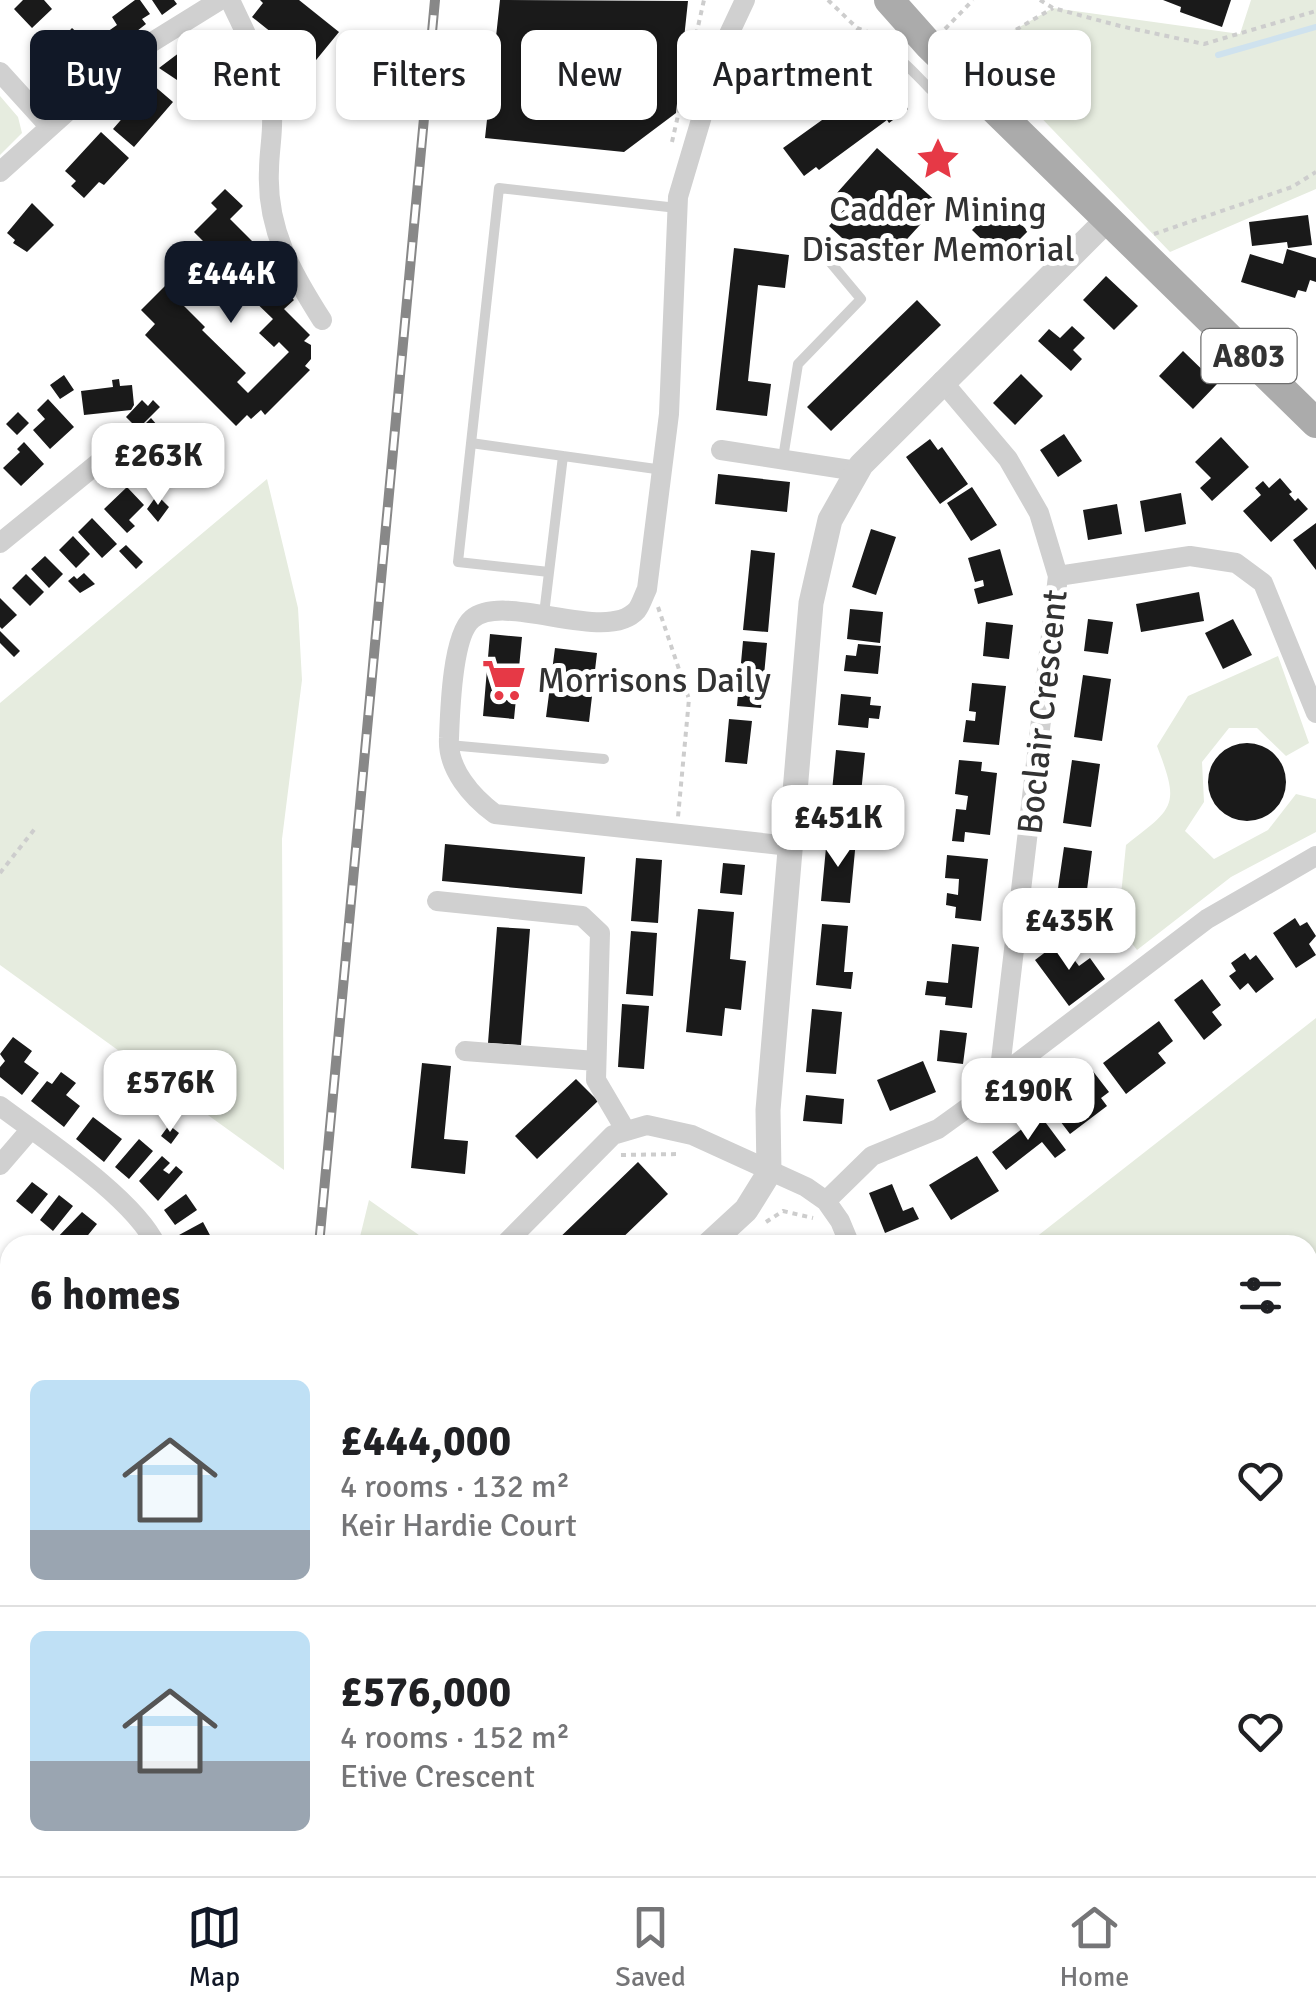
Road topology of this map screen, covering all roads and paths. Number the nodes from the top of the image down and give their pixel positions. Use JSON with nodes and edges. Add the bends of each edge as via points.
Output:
{"nodes":[{"id":1,"x":220,"y":0,"type":"edge"},
{"id":2,"x":230,"y":0,"type":"edge"},
{"id":3,"x":704,"y":0,"type":"edge"},
{"id":4,"x":745,"y":0,"type":"edge"},
{"id":5,"x":828,"y":0,"type":"edge"},
{"id":6,"x":973,"y":0,"type":"edge"},
{"id":7,"x":1040,"y":0,"type":"edge"},
{"id":8,"x":890,"y":2,"type":"edge"},
{"id":9,"x":1053,"y":8,"type":"junction"},
{"id":10,"x":1316,"y":12,"type":"edge"},
{"id":11,"x":731,"y":30,"type":"edge"},
{"id":12,"x":863,"y":30,"type":"edge"},
{"id":13,"x":944,"y":30,"type":"edge"},
{"id":14,"x":1013,"y":30,"type":"edge"},
{"id":15,"x":928,"y":44,"type":"edge"},
{"id":16,"x":908,"y":70,"type":"edge"},
{"id":17,"x":0,"y":72,"type":"edge"},
{"id":18,"x":928,"y":87,"type":"edge"},
{"id":19,"x":702,"y":120,"type":"edge"},
{"id":20,"x":1006,"y":120,"type":"edge"},
{"id":21,"x":50,"y":126,"type":"junction"},
{"id":22,"x":692,"y":154,"type":"junction"},
{"id":23,"x":0,"y":172,"type":"edge"},
{"id":24,"x":1316,"y":172,"type":"edge"},
{"id":25,"x":677,"y":208,"type":"junction"},
{"id":26,"x":1108,"y":219,"type":"junction"},
{"id":27,"x":810,"y":238,"type":"dead end"},
{"id":28,"x":1130,"y":242,"type":"junction"},
{"id":29,"x":322,"y":320,"type":"dead end"},
{"id":30,"x":942,"y":381,"type":"junction"},
{"id":31,"x":1316,"y":422,"type":"edge"},
{"id":32,"x":471,"y":443,"type":"junction"},
{"id":33,"x":721,"y":450,"type":"dead end"},
{"id":34,"x":108,"y":455,"type":"dead end"},
{"id":35,"x":562,"y":456,"type":"junction"},
{"id":36,"x":784,"y":458,"type":"junction"},
{"id":37,"x":662,"y":470,"type":"junction"},
{"id":38,"x":857,"y":471,"type":"junction"},
{"id":39,"x":0,"y":543,"type":"edge"},
{"id":40,"x":550,"y":572,"type":"junction"},
{"id":41,"x":1058,"y":576,"type":"junction"},
{"id":42,"x":648,"y":590,"type":"junction"},
{"id":43,"x":544,"y":616,"type":"junction"},
{"id":44,"x":1316,"y":714,"type":"edge"},
{"id":45,"x":448,"y":745,"type":"junction"},
{"id":46,"x":604,"y":759,"type":"dead end"},
{"id":47,"x":37,"y":826,"type":"dead end"},
{"id":48,"x":677,"y":832,"type":"junction"},
{"id":49,"x":790,"y":846,"type":"junction"},
{"id":50,"x":1316,"y":856,"type":"edge"},
{"id":51,"x":0,"y":872,"type":"edge"},
{"id":52,"x":436,"y":902,"type":"dead end"},
{"id":53,"x":465,"y":1051,"type":"dead end"},
{"id":54,"x":596,"y":1061,"type":"junction"},
{"id":55,"x":999,"y":1076,"type":"junction"},
{"id":56,"x":0,"y":1106,"type":"edge"},
{"id":57,"x":31,"y":1129,"type":"junction"},
{"id":58,"x":626,"y":1131,"type":"junction"},
{"id":59,"x":695,"y":1154,"type":"dead end"},
{"id":60,"x":592,"y":1156,"type":"junction"},
{"id":61,"x":0,"y":1165,"type":"edge"},
{"id":62,"x":769,"y":1173,"type":"junction"},
{"id":63,"x":826,"y":1201,"type":"junction"},
{"id":64,"x":760,"y":1226,"type":"dead end"},
{"id":65,"x":151,"y":1235,"type":"edge"},
{"id":66,"x":514,"y":1235,"type":"edge"},
{"id":67,"x":719,"y":1235,"type":"edge"},
{"id":68,"x":846,"y":1235,"type":"edge"}],
"edges":[{"from":1,"to":21,"type":"street","via":[[128,57]]},
{"from":2,"to":29,"type":"street","via":[[266,83],[274,225],[289,269]]},
{"from":3,"to":22,"type":"path","via":[[672,144]]},
{"from":4,"to":11,"type":"street"},
{"from":5,"to":12,"type":"path"},
{"from":6,"to":13,"type":"path"},
{"from":7,"to":9,"type":"path"},
{"from":8,"to":15,"type":"main road","number":"A803"},
{"from":9,"to":10,"type":"path","via":[[1204,44]]},
{"from":9,"to":14,"type":"path"},
{"from":16,"to":18,"type":"lane"},
{"from":17,"to":21,"type":"street"},
{"from":19,"to":22,"type":"street"},
{"from":20,"to":26,"type":"main road","number":"A803"},
{"from":21,"to":23,"type":"street"},
{"from":22,"to":25,"type":"street"},
{"from":24,"to":28,"type":"path","via":[[1292,187]]},
{"from":25,"to":32,"type":"lane","via":[[499,188]]},
{"from":25,"to":37,"type":"street"},
{"from":26,"to":28,"type":"main road","number":"A803"},
{"from":26,"to":30,"type":"street"},
{"from":27,"to":36,"type":"lane","via":[[861,300],[798,364]]},
{"from":28,"to":31,"type":"main road","number":"A803"},
{"from":30,"to":38,"type":"street"},
{"from":30,"to":41,"type":"street","name":"Boclair Crescent","via":[[1008,459],[1039,513]]},
{"from":32,"to":35,"type":"lane"},
{"from":32,"to":40,"type":"lane","via":[[458,562]]},
{"from":33,"to":36,"type":"street"},
{"from":34,"to":39,"type":"street"},
{"from":35,"to":37,"type":"lane"},
{"from":35,"to":40,"type":"lane"},
{"from":36,"to":38,"type":"street"},
{"from":37,"to":42,"type":"street"},
{"from":38,"to":49,"type":"street","via":[[830,520],[811,603]]},
{"from":40,"to":43,"type":"lane"},
{"from":41,"to":44,"type":"street","via":[[1190,556],[1236,563],[1263,584]]},
{"from":41,"to":55,"type":"street","name":"Boclair Crescent"},
{"from":42,"to":43,"type":"street","via":[[636,612],[616,621]]},
{"from":42,"to":48,"type":"path","via":[[688,699]]},
{"from":43,"to":45,"type":"street","via":[[496,612],[472,620],[454,678]]},
{"from":45,"to":46,"type":"lane"},
{"from":45,"to":48,"type":"street","via":[[460,778],[495,814]]},
{"from":47,"to":51,"type":"path"},
{"from":48,"to":49,"type":"street"},
{"from":49,"to":62,"type":"street","via":[[768,1110]]},
{"from":50,"to":55,"type":"street","via":[[1206,919]]},
{"from":52,"to":54,"type":"street","via":[[582,916],[600,932]]},
{"from":53,"to":54,"type":"street"},
{"from":54,"to":58,"type":"street","via":[[596,1080]]},
{"from":55,"to":63,"type":"street","via":[[988,1093],[938,1129],[872,1156]]},
{"from":56,"to":57,"type":"street"},
{"from":57,"to":61,"type":"street"},
{"from":57,"to":65,"type":"street","via":[[107,1189]]},
{"from":58,"to":60,"type":"street"},
{"from":58,"to":62,"type":"street","via":[[647,1125],[692,1136]]},
{"from":59,"to":60,"type":"path"},
{"from":60,"to":66,"type":"street"},
{"from":62,"to":63,"type":"street"},
{"from":62,"to":67,"type":"street","via":[[746,1210]]},
{"from":63,"to":68,"type":"street"},
{"from":64,"to":68,"type":"path","via":[[783,1212]]}]}
